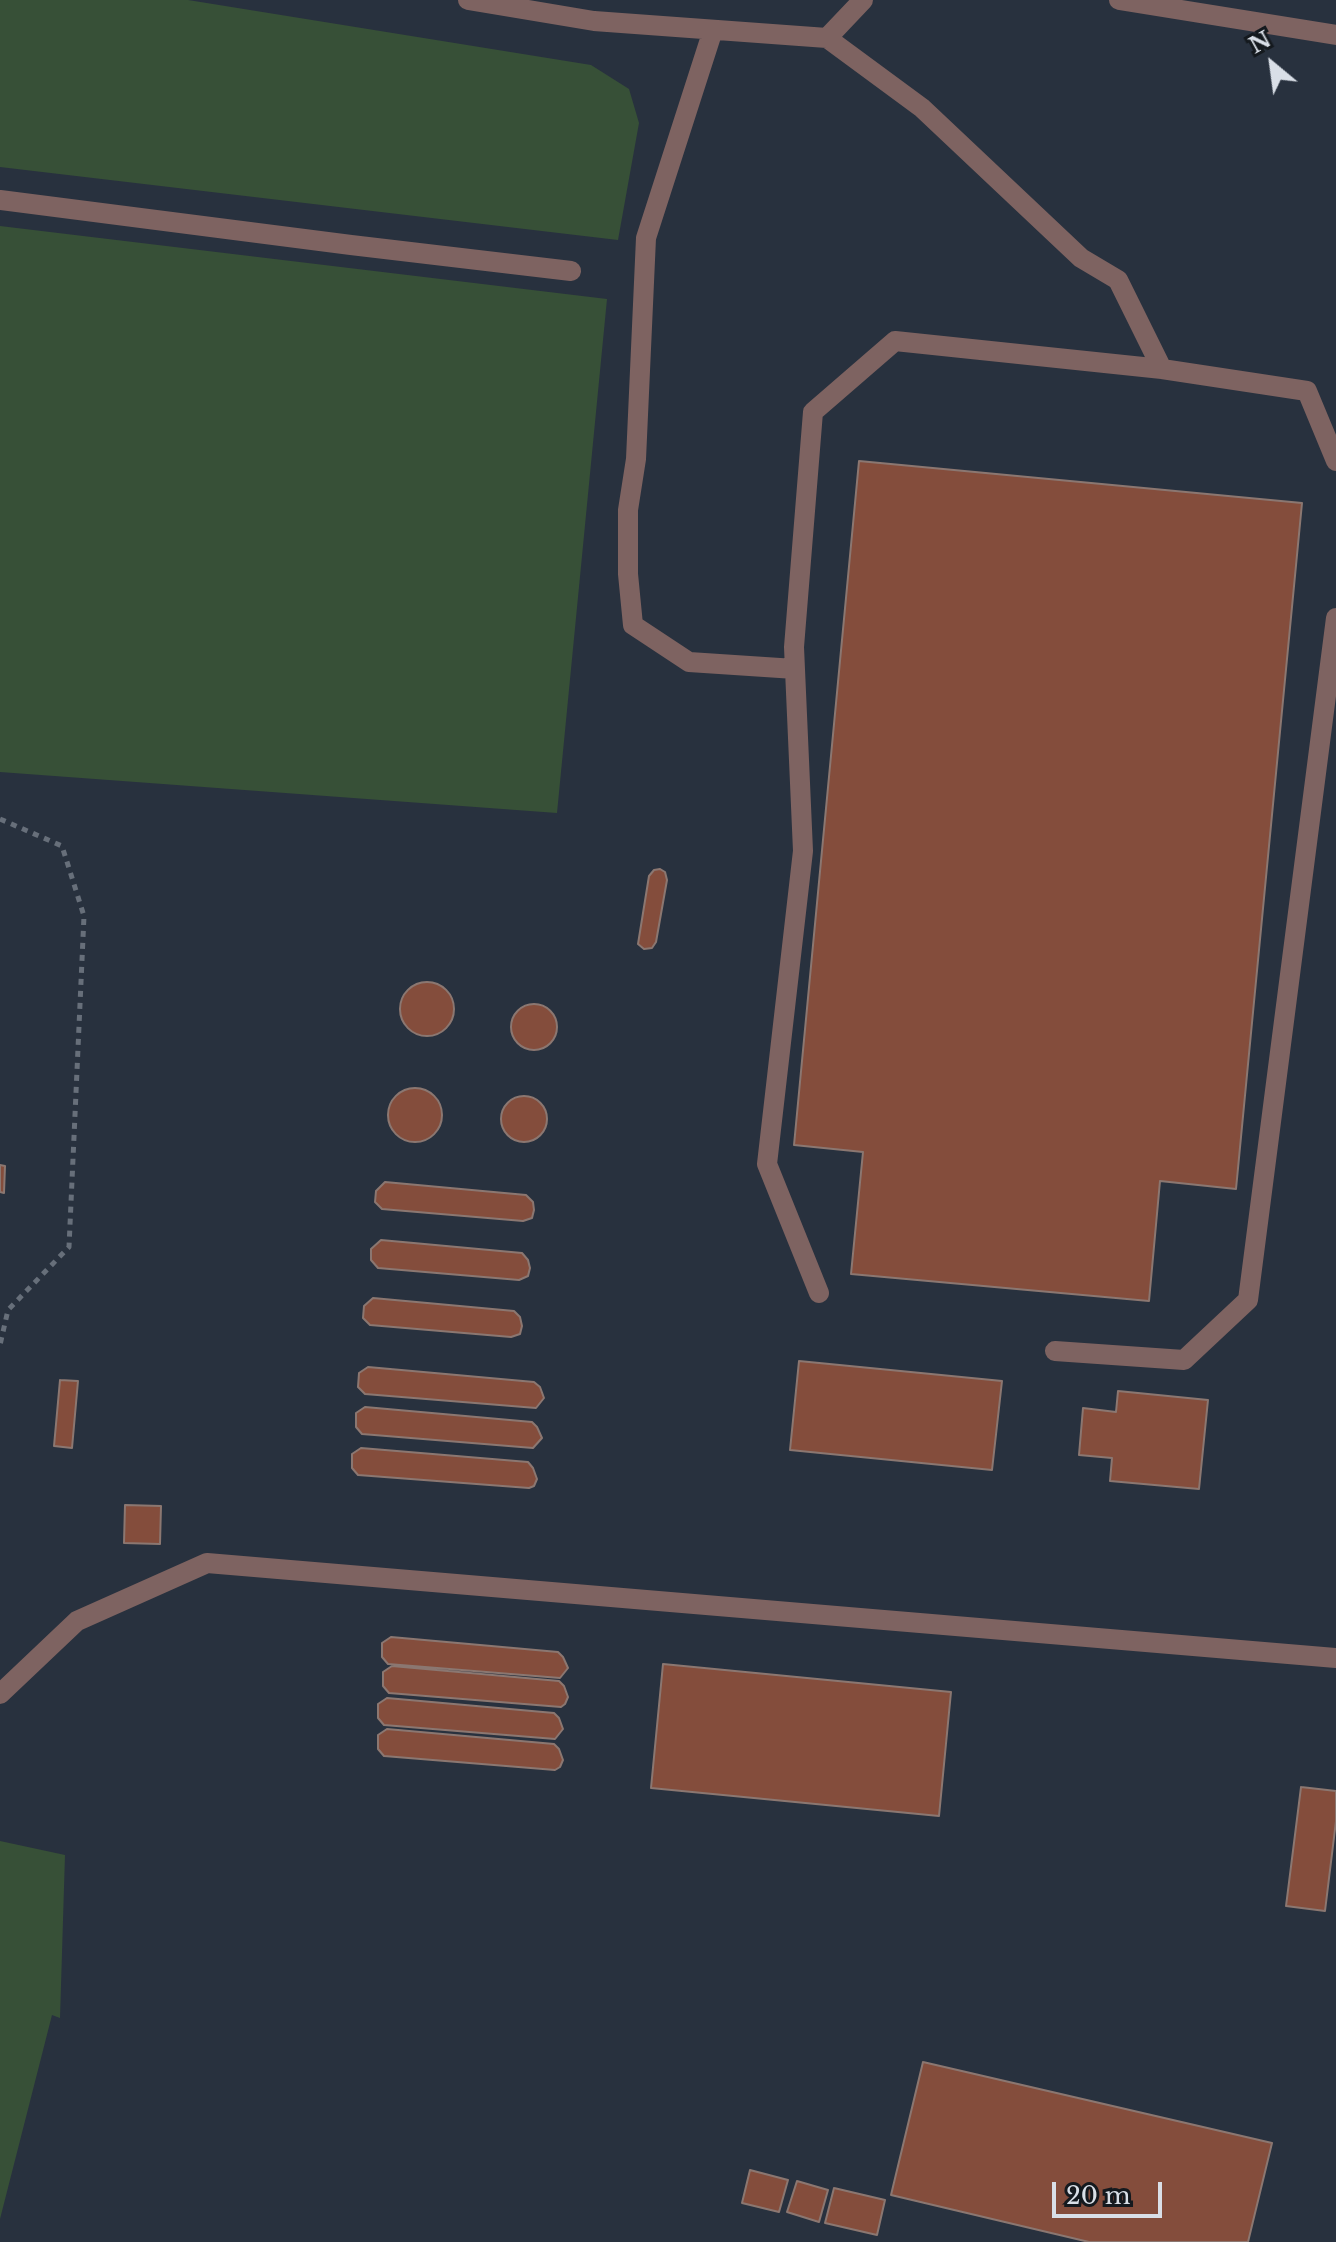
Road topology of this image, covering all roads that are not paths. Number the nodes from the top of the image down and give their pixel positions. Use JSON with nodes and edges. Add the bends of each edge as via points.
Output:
{"nodes":[{"id":1,"x":468,"y":0,"type":"edge"},
{"id":2,"x":863,"y":0,"type":"edge"},
{"id":3,"x":1119,"y":0,"type":"edge"},
{"id":4,"x":713,"y":30,"type":"junction"},
{"id":5,"x":1336,"y":35,"type":"edge"},
{"id":6,"x":827,"y":38,"type":"junction"},
{"id":7,"x":0,"y":200,"type":"edge"},
{"id":8,"x":571,"y":271,"type":"dead end"},
{"id":9,"x":1162,"y":369,"type":"junction"},
{"id":10,"x":1336,"y":461,"type":"edge"},
{"id":11,"x":1336,"y":618,"type":"edge"},
{"id":12,"x":795,"y":669,"type":"junction"},
{"id":13,"x":819,"y":1293,"type":"dead end"},
{"id":14,"x":1055,"y":1351,"type":"dead end"},
{"id":15,"x":1336,"y":1658,"type":"edge"},
{"id":16,"x":0,"y":1694,"type":"edge"}],
"edges":[{"from":1,"to":4,"type":"lane","via":[[594,21]]},
{"from":2,"to":6,"type":"lane"},
{"from":3,"to":5,"type":"lane"},
{"from":4,"to":6,"type":"lane"},
{"from":4,"to":12,"type":"lane","via":[[646,238],[636,459],[628,510],[633,625],[689,662]]},
{"from":6,"to":9,"type":"lane","via":[[922,108],[1081,258],[1118,280]]},
{"from":7,"to":8,"type":"lane"},
{"from":9,"to":10,"type":"lane","via":[[1307,391]]},
{"from":9,"to":12,"type":"lane","via":[[895,341],[813,412]]},
{"from":11,"to":14,"type":"lane","via":[[1248,1300],[1184,1360]]},
{"from":12,"to":13,"type":"lane","via":[[803,851],[767,1164]]},
{"from":15,"to":16,"type":"lane","via":[[207,1563],[77,1621]]}]}
